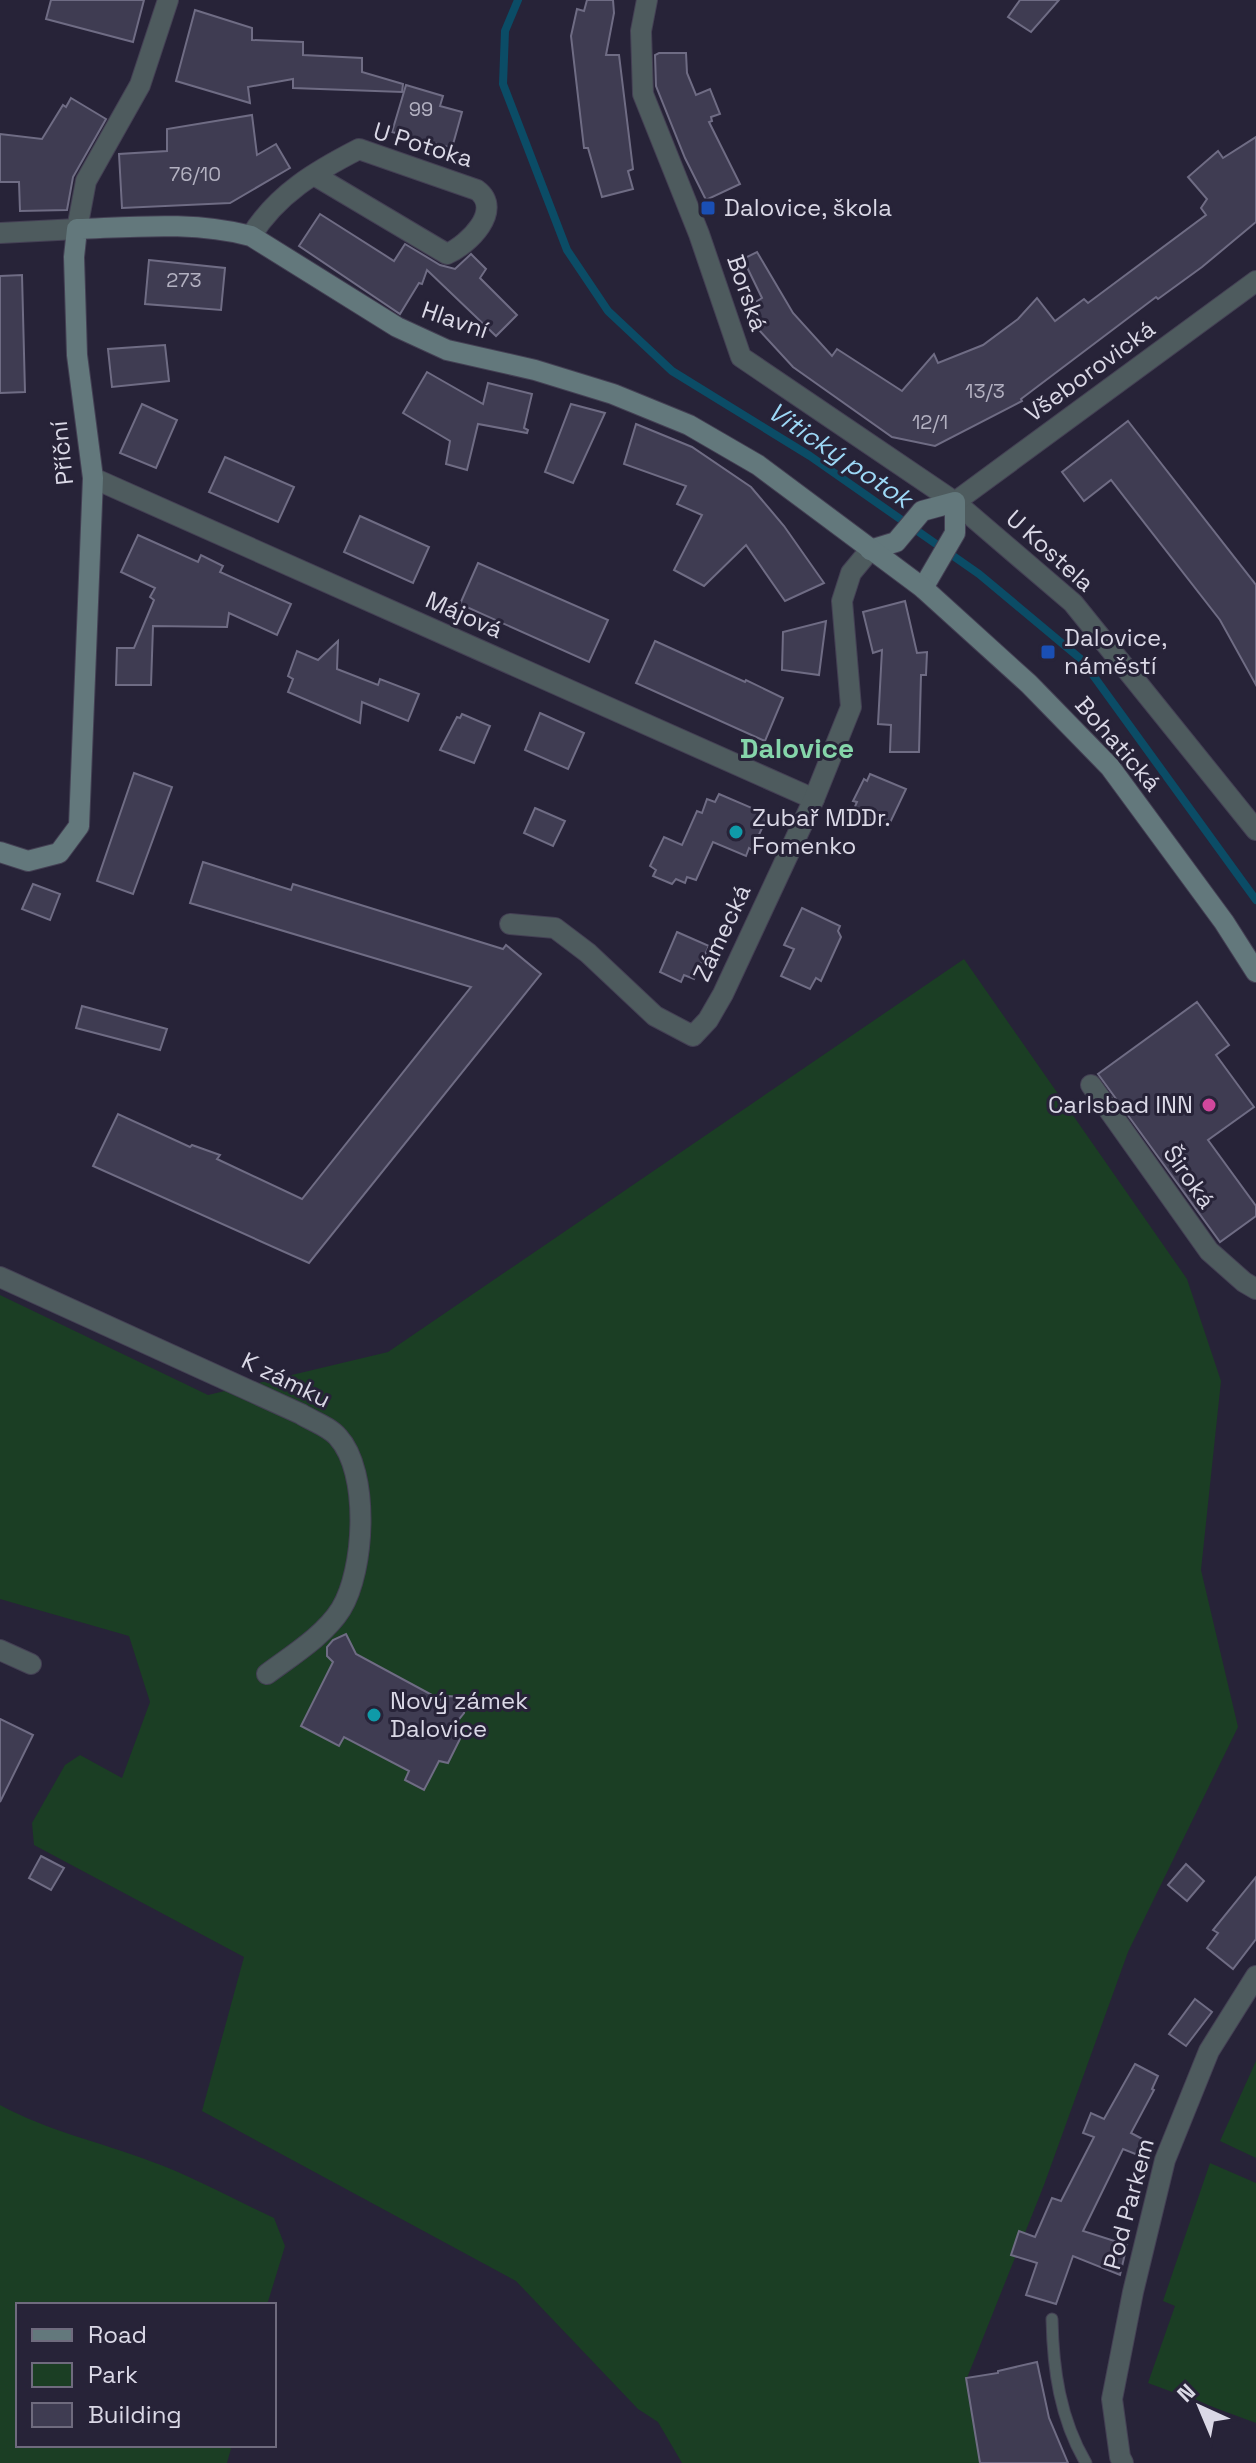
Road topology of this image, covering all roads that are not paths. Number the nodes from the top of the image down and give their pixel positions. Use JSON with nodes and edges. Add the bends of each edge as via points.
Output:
{"nodes":[{"id":1,"x":168,"y":0,"type":"edge"},
{"id":2,"x":647,"y":0,"type":"edge"},
{"id":3,"x":314,"y":175,"type":"junction"},
{"id":4,"x":77,"y":229,"type":"junction"},
{"id":5,"x":0,"y":233,"type":"edge"},
{"id":6,"x":251,"y":236,"type":"junction"},
{"id":7,"x":1256,"y":281,"type":"edge"},
{"id":8,"x":93,"y":478,"type":"junction"},
{"id":9,"x":955,"y":502,"type":"junction"},
{"id":10,"x":870,"y":550,"type":"junction"},
{"id":11,"x":928,"y":578,"type":"junction"},
{"id":12,"x":814,"y":799,"type":"junction"},
{"id":13,"x":1256,"y":830,"type":"edge"},
{"id":14,"x":0,"y":852,"type":"edge"},
{"id":15,"x":510,"y":924,"type":"dead end"},
{"id":16,"x":1256,"y":972,"type":"edge"},
{"id":17,"x":1091,"y":1085,"type":"dead end"},
{"id":18,"x":0,"y":1277,"type":"edge"},
{"id":19,"x":1256,"y":1289,"type":"edge"},
{"id":20,"x":0,"y":1650,"type":"edge"},
{"id":21,"x":31,"y":1664,"type":"dead end"},
{"id":22,"x":267,"y":1674,"type":"dead end"},
{"id":23,"x":1256,"y":1976,"type":"edge"},
{"id":24,"x":1052,"y":2319,"type":"dead end"},
{"id":25,"x":1086,"y":2463,"type":"edge"},
{"id":26,"x":1123,"y":2463,"type":"edge"}],
"edges":[{"from":1,"to":4,"type":"street","name":"Příční","via":[[140,85],[86,181]]},
{"from":2,"to":9,"type":"street","name":"Borská","via":[[641,31],[643,94],[741,357]]},
{"from":3,"to":3,"type":"street","name":"U Potoka","via":[[447,254],[462,247],[482,223],[488,206],[477,190],[359,149]]},
{"from":3,"to":6,"type":"street","name":"U Potoka","via":[[265,212]]},
{"from":4,"to":5,"type":"street","name":"Hlavní"},
{"from":4,"to":6,"type":"street","name":"Hlavní","via":[[165,225]]},
{"from":4,"to":8,"type":"street","name":"Příční","via":[[77,355]]},
{"from":6,"to":10,"type":"street","name":"Hlavní","via":[[397,327],[447,350],[613,394],[689,425],[758,465]]},
{"from":7,"to":9,"type":"street","name":"Všeborovická"},
{"from":8,"to":12,"type":"street","name":"Májová"},
{"from":8,"to":14,"type":"street","name":"Příční","via":[[79,826],[59,853],[28,861]]},
{"from":9,"to":10,"type":"street","via":[[922,511],[896,542]]},
{"from":9,"to":11,"type":"street","via":[[955,533]]},
{"from":9,"to":13,"type":"street","name":"U Kostela","via":[[1073,603]]},
{"from":10,"to":11,"type":"street","name":"Bohatická"},
{"from":10,"to":12,"type":"street","name":"Zámecká","via":[[851,573],[842,601],[851,707]]},
{"from":11,"to":16,"type":"street","name":"Bohatická","via":[[1110,767]]},
{"from":12,"to":15,"type":"street","name":"Zámecká","via":[[723,994],[693,1036],[655,1016],[555,928]]},
{"from":17,"to":19,"type":"street","name":"Široká","via":[[1209,1251]]},
{"from":18,"to":22,"type":"street","name":"K zámku","via":[[337,1435],[351,1458],[359,1496],[361,1539],[352,1580],[341,1609],[307,1646]]},
{"from":20,"to":21,"type":"street"},
{"from":23,"to":26,"type":"street","name":"Pod Parkem","via":[[1209,2051],[1165,2160],[1112,2399]]},
{"from":24,"to":25,"type":"lane","via":[[1063,2409]]}]}
